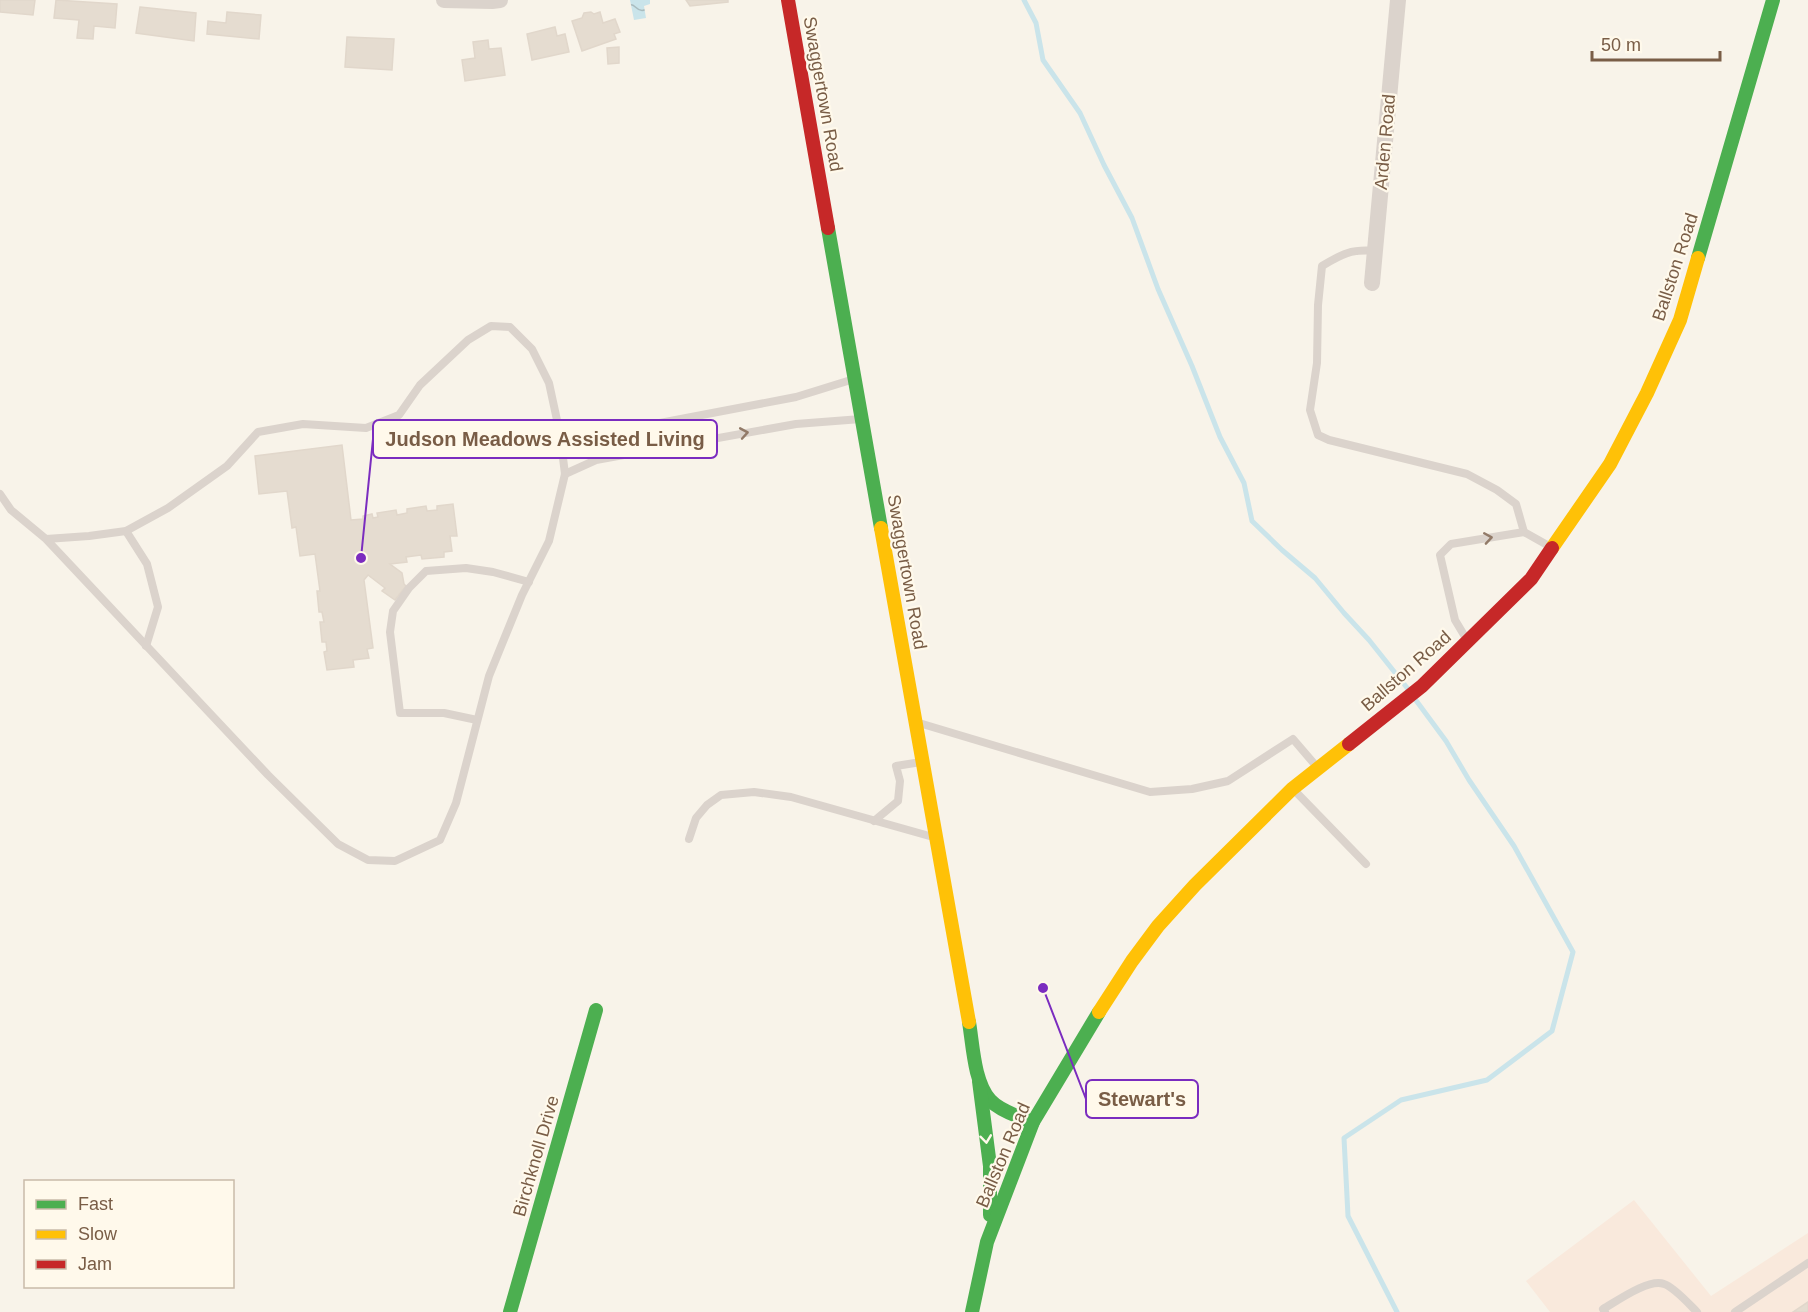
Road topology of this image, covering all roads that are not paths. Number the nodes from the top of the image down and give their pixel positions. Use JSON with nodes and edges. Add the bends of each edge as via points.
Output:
{"nodes":[{"id":1,"x":444,"y":0,"type":"edge"},
{"id":2,"x":500,"y":0,"type":"edge"},
{"id":3,"x":788,"y":0,"type":"edge"},
{"id":4,"x":1398,"y":0,"type":"edge"},
{"id":5,"x":1773,"y":0,"type":"edge"},
{"id":6,"x":1375,"y":250,"type":"junction"},
{"id":7,"x":1372,"y":283,"type":"dead end"},
{"id":8,"x":854,"y":379,"type":"junction"},
{"id":9,"x":861,"y":419,"type":"junction"},
{"id":10,"x":560,"y":434,"type":"junction"},
{"id":11,"x":565,"y":474,"type":"junction"},
{"id":12,"x":0,"y":494,"type":"edge"},
{"id":13,"x":126,"y":531,"type":"junction"},
{"id":14,"x":1524,"y":532,"type":"junction"},
{"id":15,"x":46,"y":538,"type":"junction"},
{"id":16,"x":1552,"y":548,"type":"junction"},
{"id":17,"x":529,"y":582,"type":"junction"},
{"id":18,"x":1468,"y":641,"type":"junction"},
{"id":19,"x":146,"y":646,"type":"junction"},
{"id":20,"x":477,"y":720,"type":"junction"},
{"id":21,"x":916,"y":722,"type":"junction"},
{"id":22,"x":923,"y":762,"type":"junction"},
{"id":23,"x":1317,"y":768,"type":"junction"},
{"id":24,"x":1293,"y":789,"type":"junction"},
{"id":25,"x":874,"y":821,"type":"junction"},
{"id":26,"x":936,"y":837,"type":"junction"},
{"id":27,"x":689,"y":839,"type":"dead end"},
{"id":28,"x":1366,"y":864,"type":"dead end"},
{"id":29,"x":596,"y":1010,"type":"dead end"},
{"id":30,"x":979,"y":1081,"type":"junction"},
{"id":31,"x":1033,"y":1122,"type":"junction"},
{"id":32,"x":987,"y":1242,"type":"junction"},
{"id":33,"x":1808,"y":1263,"type":"edge"},
{"id":34,"x":510,"y":1312,"type":"edge"},
{"id":35,"x":972,"y":1312,"type":"edge"},
{"id":36,"x":1605,"y":1312,"type":"edge"},
{"id":37,"x":1697,"y":1312,"type":"edge"},
{"id":38,"x":1735,"y":1312,"type":"edge"}],
"edges":[{"from":1,"to":2,"type":"street"},
{"from":3,"to":8,"type":"main road","name":"Swaggertown Road"},
{"from":4,"to":6,"type":"street","name":"Arden Road"},
{"from":5,"to":16,"type":"main road","name":"Ballston Road","via":[[1680,320],[1610,464]]},
{"from":6,"to":7,"type":"street","name":"Arden Road"},
{"from":6,"to":14,"type":"lane","via":[[1342,253],[1322,266],[1317,363],[1310,410],[1318,435],[1467,474],[1516,504]]},
{"from":8,"to":9,"type":"main road","name":"Swaggertown Road"},
{"from":8,"to":10,"type":"lane","via":[[796,397],[597,435]]},
{"from":11,"to":9,"type":"lane","one_way":true,"via":[[596,460],[796,424]]},
{"from":9,"to":21,"type":"main road","name":"Swaggertown Road"},
{"from":10,"to":11,"type":"lane"},
{"from":10,"to":13,"type":"lane","via":[[549,383],[532,349],[510,327],[491,326],[468,340],[420,385],[399,415],[366,428],[303,424],[258,432],[227,466],[168,508]]},
{"from":11,"to":17,"type":"lane","via":[[549,541]]},
{"from":12,"to":15,"type":"lane","via":[[11,510]]},
{"from":13,"to":15,"type":"lane"},
{"from":13,"to":19,"type":"lane","via":[[147,564],[158,607]]},
{"from":14,"to":16,"type":"lane"},
{"from":18,"to":14,"type":"lane","one_way":true,"via":[[1455,620],[1440,555],[1451,544]]},
{"from":15,"to":19,"type":"lane"},
{"from":16,"to":18,"type":"main road","name":"Ballston Road","via":[[1531,579]]},
{"from":17,"to":20,"type":"lane","via":[[489,676]]},
{"from":17,"to":20,"type":"lane","via":[[466,568],[426,572],[393,611],[390,632],[400,713],[444,713]]},
{"from":18,"to":23,"type":"main road","name":"Ballston Road","via":[[1421,687]]},
{"from":19,"to":20,"type":"lane","via":[[338,844],[368,860],[395,861],[440,840],[456,803]]},
{"from":21,"to":22,"type":"main road","name":"Swaggertown Road"},
{"from":21,"to":23,"type":"lane","via":[[1150,792],[1227,781],[1293,739]]},
{"from":22,"to":25,"type":"lane","via":[[896,766],[900,781],[898,801]]},
{"from":22,"to":26,"type":"main road","name":"Swaggertown Road"},
{"from":23,"to":24,"type":"main road","name":"Ballston Road"},
{"from":24,"to":28,"type":"lane"},
{"from":24,"to":31,"type":"main road","name":"Ballston Road","via":[[1158,926],[1084,1035]]},
{"from":25,"to":26,"type":"lane"},
{"from":25,"to":27,"type":"lane","via":[[791,797],[754,792],[721,795],[696,818]]},
{"from":26,"to":30,"type":"main road","name":"Swaggertown Road"},
{"from":29,"to":34,"type":"main road","name":"Birchknoll Drive"},
{"from":30,"to":31,"type":"main road","name":"Swaggertown Road","via":[[991,1101]]},
{"from":30,"to":32,"type":"main road","one_way":true,"via":[[992,1200]]},
{"from":31,"to":32,"type":"main road","name":"Ballston Road"},
{"from":32,"to":35,"type":"main road","name":"Ballston Road"},
{"from":33,"to":38,"type":"lane"},
{"from":36,"to":37,"type":"lane","via":[[1603,1309],[1643,1286],[1658,1282],[1666,1284]]}]}
